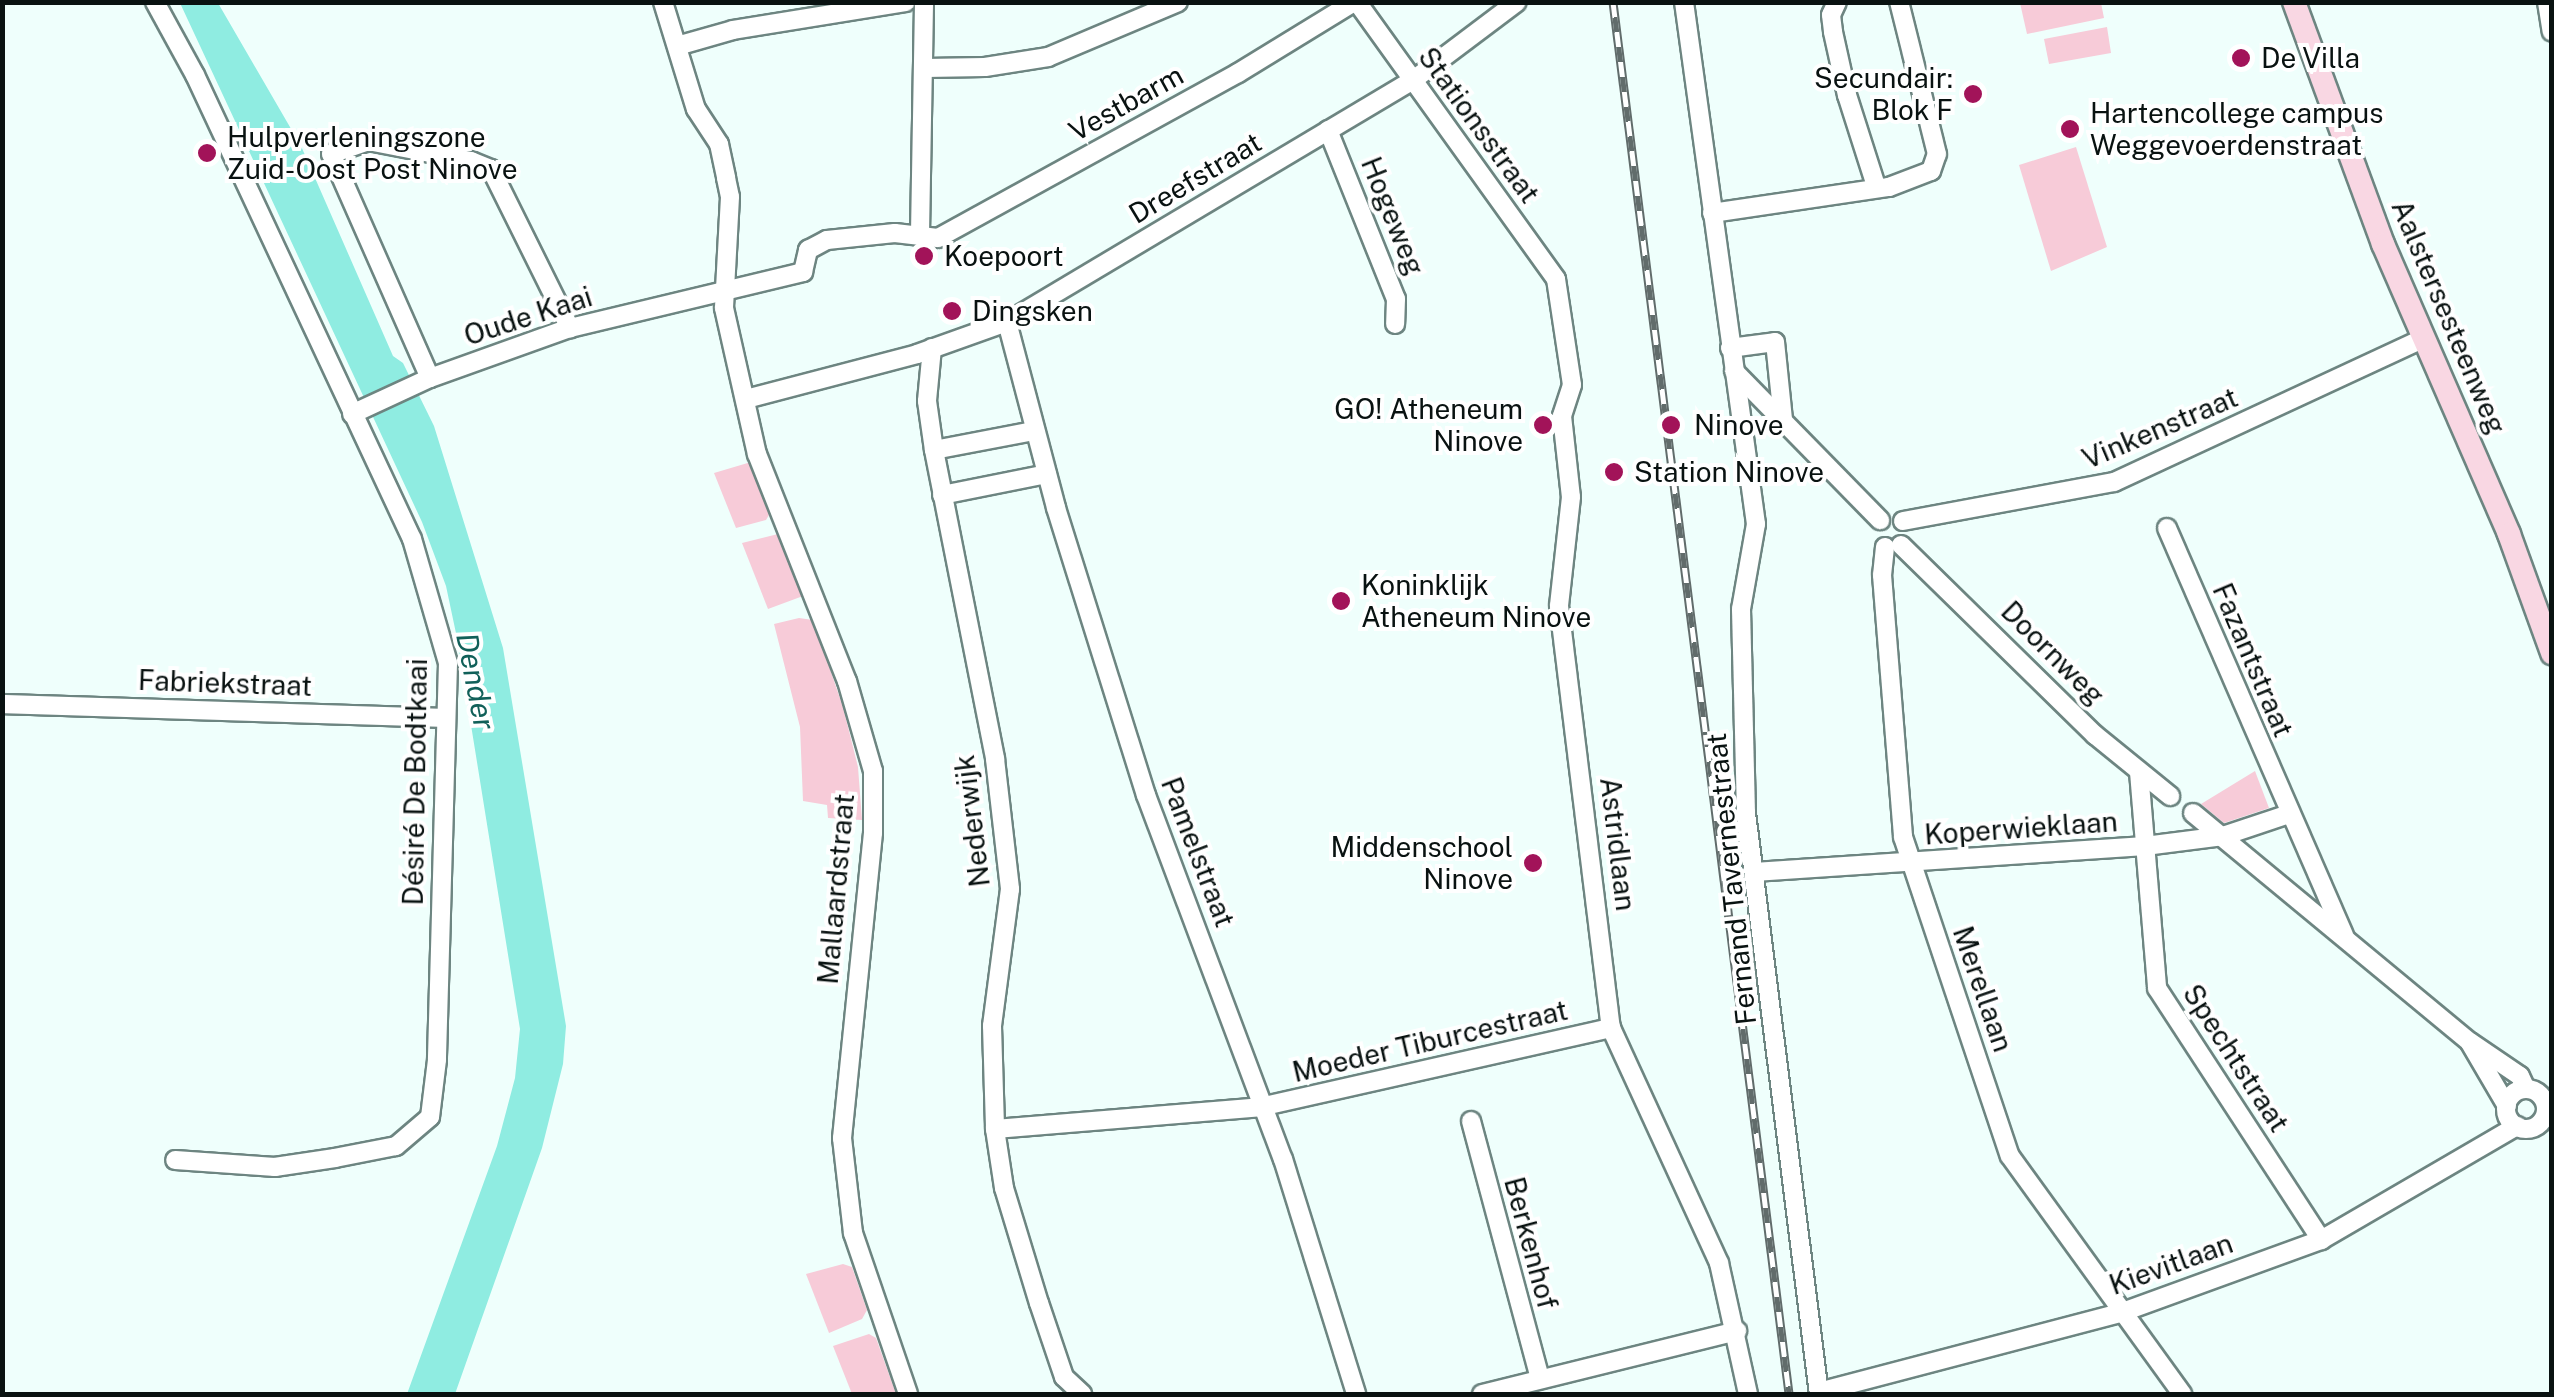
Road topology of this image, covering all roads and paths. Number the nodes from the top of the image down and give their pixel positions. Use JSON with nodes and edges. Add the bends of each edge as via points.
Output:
{"nodes":[{"id":1,"x":155,"y":2,"type":"edge"},
{"id":2,"x":664,"y":2,"type":"edge"},
{"id":3,"x":924,"y":2,"type":"edge"},
{"id":4,"x":1178,"y":2,"type":"edge"},
{"id":5,"x":1356,"y":2,"type":"edge"},
{"id":6,"x":1517,"y":2,"type":"edge"},
{"id":7,"x":1684,"y":2,"type":"edge"},
{"id":8,"x":1837,"y":2,"type":"edge"},
{"id":9,"x":1899,"y":2,"type":"edge"},
{"id":10,"x":2294,"y":2,"type":"edge"},
{"id":11,"x":2547,"y":2,"type":"edge"},
{"id":12,"x":899,"y":4,"type":"edge"},
{"id":13,"x":2552,"y":32,"type":"edge"},
{"id":14,"x":677,"y":46,"type":"junction"},
{"id":15,"x":925,"y":68,"type":"junction"},
{"id":16,"x":1412,"y":80,"type":"junction"},
{"id":17,"x":1328,"y":130,"type":"junction"},
{"id":18,"x":1876,"y":186,"type":"junction"},
{"id":19,"x":1712,"y":212,"type":"junction"},
{"id":20,"x":920,"y":233,"type":"junction"},
{"id":21,"x":1556,"y":279,"type":"joint"},
{"id":22,"x":727,"y":292,"type":"junction"},
{"id":23,"x":1006,"y":322,"type":"junction"},
{"id":24,"x":1395,"y":324,"type":"dead end"},
{"id":25,"x":570,"y":328,"type":"junction"},
{"id":26,"x":2424,"y":338,"type":"junction"},
{"id":27,"x":932,"y":348,"type":"junction"},
{"id":28,"x":1730,"y":348,"type":"junction"},
{"id":29,"x":1734,"y":371,"type":"junction"},
{"id":30,"x":430,"y":378,"type":"junction"},
{"id":31,"x":746,"y":399,"type":"junction"},
{"id":32,"x":356,"y":412,"type":"junction"},
{"id":33,"x":1783,"y":420,"type":"junction"},
{"id":34,"x":1034,"y":430,"type":"junction"},
{"id":35,"x":934,"y":450,"type":"junction"},
{"id":36,"x":1047,"y":474,"type":"junction"},
{"id":37,"x":942,"y":495,"type":"junction"},
{"id":38,"x":1880,"y":520,"type":"junction"},
{"id":39,"x":1904,"y":521,"type":"junction"},
{"id":40,"x":2166,"y":528,"type":"dead end"},
{"id":41,"x":1893,"y":546,"type":"junction"},
{"id":42,"x":2552,"y":653,"type":"edge"},
{"id":43,"x":2,"y":704,"type":"edge"},
{"id":44,"x":446,"y":718,"type":"junction"},
{"id":45,"x":2139,"y":772,"type":"junction"},
{"id":46,"x":2170,"y":796,"type":"dead end"},
{"id":47,"x":2192,"y":813,"type":"dead end"},
{"id":48,"x":2289,"y":814,"type":"junction"},
{"id":49,"x":2223,"y":836,"type":"junction"},
{"id":50,"x":2144,"y":846,"type":"junction"},
{"id":51,"x":1913,"y":863,"type":"junction"},
{"id":52,"x":1754,"y":872,"type":"junction"},
{"id":53,"x":2344,"y":936,"type":"junction"},
{"id":54,"x":1612,"y":1028,"type":"junction"},
{"id":55,"x":2470,"y":1042,"type":"junction"},
{"id":56,"x":2526,"y":1089,"type":"junction"},
{"id":57,"x":2507,"y":1106,"type":"junction"},
{"id":58,"x":1260,"y":1107,"type":"junction"},
{"id":59,"x":2549,"y":1108,"type":"edge"},
{"id":60,"x":1472,"y":1121,"type":"dead end"},
{"id":61,"x":2517,"y":1126,"type":"junction"},
{"id":62,"x":995,"y":1129,"type":"junction"},
{"id":63,"x":175,"y":1160,"type":"dead end"},
{"id":64,"x":2321,"y":1240,"type":"junction"},
{"id":65,"x":2123,"y":1312,"type":"junction"},
{"id":66,"x":1737,"y":1331,"type":"junction"},
{"id":67,"x":1540,"y":1380,"type":"junction"},
{"id":68,"x":1819,"y":1393,"type":"edge"},
{"id":69,"x":908,"y":1394,"type":"edge"},
{"id":70,"x":1082,"y":1394,"type":"edge"},
{"id":71,"x":1356,"y":1394,"type":"edge"},
{"id":72,"x":1482,"y":1394,"type":"edge"},
{"id":73,"x":1748,"y":1394,"type":"edge"},
{"id":74,"x":2182,"y":1394,"type":"edge"}],
"edges":[{"from":1,"to":32,"type":"street","name":"Désiré De Bodtkaai"},
{"from":2,"to":14,"type":"street","name":"Mallaardstraat"},
{"from":3,"to":15,"type":"street"},
{"from":4,"to":15,"type":"street","via":[[1048,57]]},
{"from":5,"to":16,"type":"street","name":"Stationsstraat"},
{"from":5,"to":20,"type":"street","name":"Vestbarm","via":[[938,238]]},
{"from":6,"to":16,"type":"street","name":"Dreefstraat"},
{"from":7,"to":19,"type":"street","name":"Fernand Tavernestraat"},
{"from":8,"to":18,"type":"street","via":[[1833,32]]},
{"from":9,"to":18,"type":"street","via":[[1936,161],[1924,177]]},
{"from":10,"to":26,"type":"main road","name":"Aalstersesteenweg"},
{"from":11,"to":13,"type":"street"},
{"from":12,"to":14,"type":"street","via":[[733,30]]},
{"from":14,"to":22,"type":"street","name":"Mallaardstraat","via":[[726,178]]},
{"from":15,"to":20,"type":"street"},
{"from":16,"to":17,"type":"street","name":"Dreefstraat"},
{"from":16,"to":21,"type":"street","name":"Stationsstraat"},
{"from":17,"to":23,"type":"street","name":"Dreefstraat"},
{"from":17,"to":24,"type":"street","name":"Hogeweg","via":[[1396,298]]},
{"from":18,"to":19,"type":"street"},
{"from":19,"to":28,"type":"street","name":"Fernand Tavernestraat"},
{"from":20,"to":22,"type":"street","name":"Vestbarm","via":[[827,240],[808,250],[803,272]]},
{"from":21,"to":54,"type":"street","name":"Astridlaan","via":[[1572,385],[1562,416],[1571,497],[1559,606]]},
{"from":22,"to":25,"type":"street","name":"Oude Kaai"},
{"from":22,"to":31,"type":"street","name":"Mallaardstraat","via":[[724,308]]},
{"from":23,"to":27,"type":"street","name":"Dreefstraat"},
{"from":23,"to":34,"type":"street","name":"Pamelstraat"},
{"from":25,"to":30,"type":"street","name":"Oude Kaai"},
{"from":25,"to":30,"type":"street","via":[[491,169],[368,140],[331,154]]},
{"from":26,"to":39,"type":"street","name":"Vinkenstraat","via":[[2114,482]]},
{"from":26,"to":42,"type":"main road","name":"Aalstersesteenweg"},
{"from":27,"to":31,"type":"street","name":"Dreefstraat"},
{"from":27,"to":35,"type":"street","name":"Nederwijk","via":[[927,402]]},
{"from":28,"to":29,"type":"street","name":"Fernand Tavernestraat"},
{"from":28,"to":33,"type":"street","via":[[1775,342]]},
{"from":29,"to":33,"type":"street"},
{"from":29,"to":52,"type":"street","name":"Fernand Tavernestraat","via":[[1756,524],[1741,608],[1746,813]]},
{"from":30,"to":32,"type":"street","name":"Oude Kaai"},
{"from":31,"to":69,"type":"street","name":"Mallaardstraat","via":[[762,471],[847,681],[873,771],[873,833],[842,1138],[853,1232]]},
{"from":32,"to":44,"type":"street","name":"Désiré De Bodtkaai","via":[[432,600],[448,663]]},
{"from":33,"to":38,"type":"street"},
{"from":34,"to":35,"type":"street"},
{"from":34,"to":36,"type":"street","name":"Pamelstraat"},
{"from":35,"to":37,"type":"street","name":"Nederwijk"},
{"from":36,"to":37,"type":"street"},
{"from":36,"to":58,"type":"street","name":"Pamelstraat","via":[[1146,796]]},
{"from":37,"to":62,"type":"street","name":"Nederwijk","via":[[995,758],[1010,889],[992,1026]]},
{"from":38,"to":39,"type":"street"},
{"from":38,"to":41,"type":"street","via":[[1875,535]]},
{"from":39,"to":41,"type":"street","via":[[1906,538]]},
{"from":40,"to":48,"type":"street","name":"Fazantstraat"},
{"from":41,"to":45,"type":"street","name":"Doornweg"},
{"from":41,"to":51,"type":"street","name":"Merellaan","via":[[1882,575],[1903,834]]},
{"from":43,"to":44,"type":"street","name":"Fabriekstraat"},
{"from":44,"to":63,"type":"street","name":"Désiré De Bodtkaai","via":[[430,1116],[396,1146],[335,1158],[276,1167]]},
{"from":45,"to":46,"type":"street","name":"Doornweg"},
{"from":45,"to":50,"type":"street","name":"Spechtstraat"},
{"from":47,"to":49,"type":"street"},
{"from":48,"to":49,"type":"street","name":"Koperwieklaan"},
{"from":48,"to":53,"type":"street"},
{"from":49,"to":50,"type":"street","name":"Koperwieklaan"},
{"from":49,"to":53,"type":"street"},
{"from":50,"to":51,"type":"street","name":"Koperwieklaan"},
{"from":50,"to":64,"type":"street","name":"Spechtstraat","via":[[2157,988]]},
{"from":51,"to":52,"type":"street","name":"Koperwieklaan"},
{"from":51,"to":65,"type":"street","name":"Merellaan","via":[[2010,1156]]},
{"from":52,"to":68,"type":"street","name":"Fernand Tavernestraat"},
{"from":53,"to":55,"type":"street"},
{"from":54,"to":58,"type":"street","name":"Moeder Tiburcestraat"},
{"from":54,"to":66,"type":"street","name":"Astridlaan","via":[[1710,1240]]},
{"from":55,"to":56,"type":"street","via":[[2520,1076]]},
{"from":55,"to":57,"type":"street"},
{"from":56,"to":57,"type":"street"},
{"from":56,"to":59,"type":"street"},
{"from":57,"to":61,"type":"street"},
{"from":58,"to":62,"type":"street","name":"Moeder Tiburcestraat"},
{"from":58,"to":71,"type":"street","name":"Pamelstraat","via":[[1283,1159]]},
{"from":59,"to":61,"type":"street","via":[[2536,1127]]},
{"from":60,"to":67,"type":"street","name":"Berkenhof"},
{"from":61,"to":64,"type":"street","name":"Kievitlaan"},
{"from":62,"to":70,"type":"street","name":"Nederwijk","via":[[1004,1188],[1039,1303],[1064,1377]]},
{"from":64,"to":65,"type":"street","name":"Kievitlaan"},
{"from":65,"to":68,"type":"street","name":"Kievitlaan"},
{"from":65,"to":74,"type":"street","name":"Merellaan"},
{"from":66,"to":67,"type":"street"},
{"from":66,"to":73,"type":"street","name":"Astridlaan"},
{"from":67,"to":72,"type":"street"}]}
